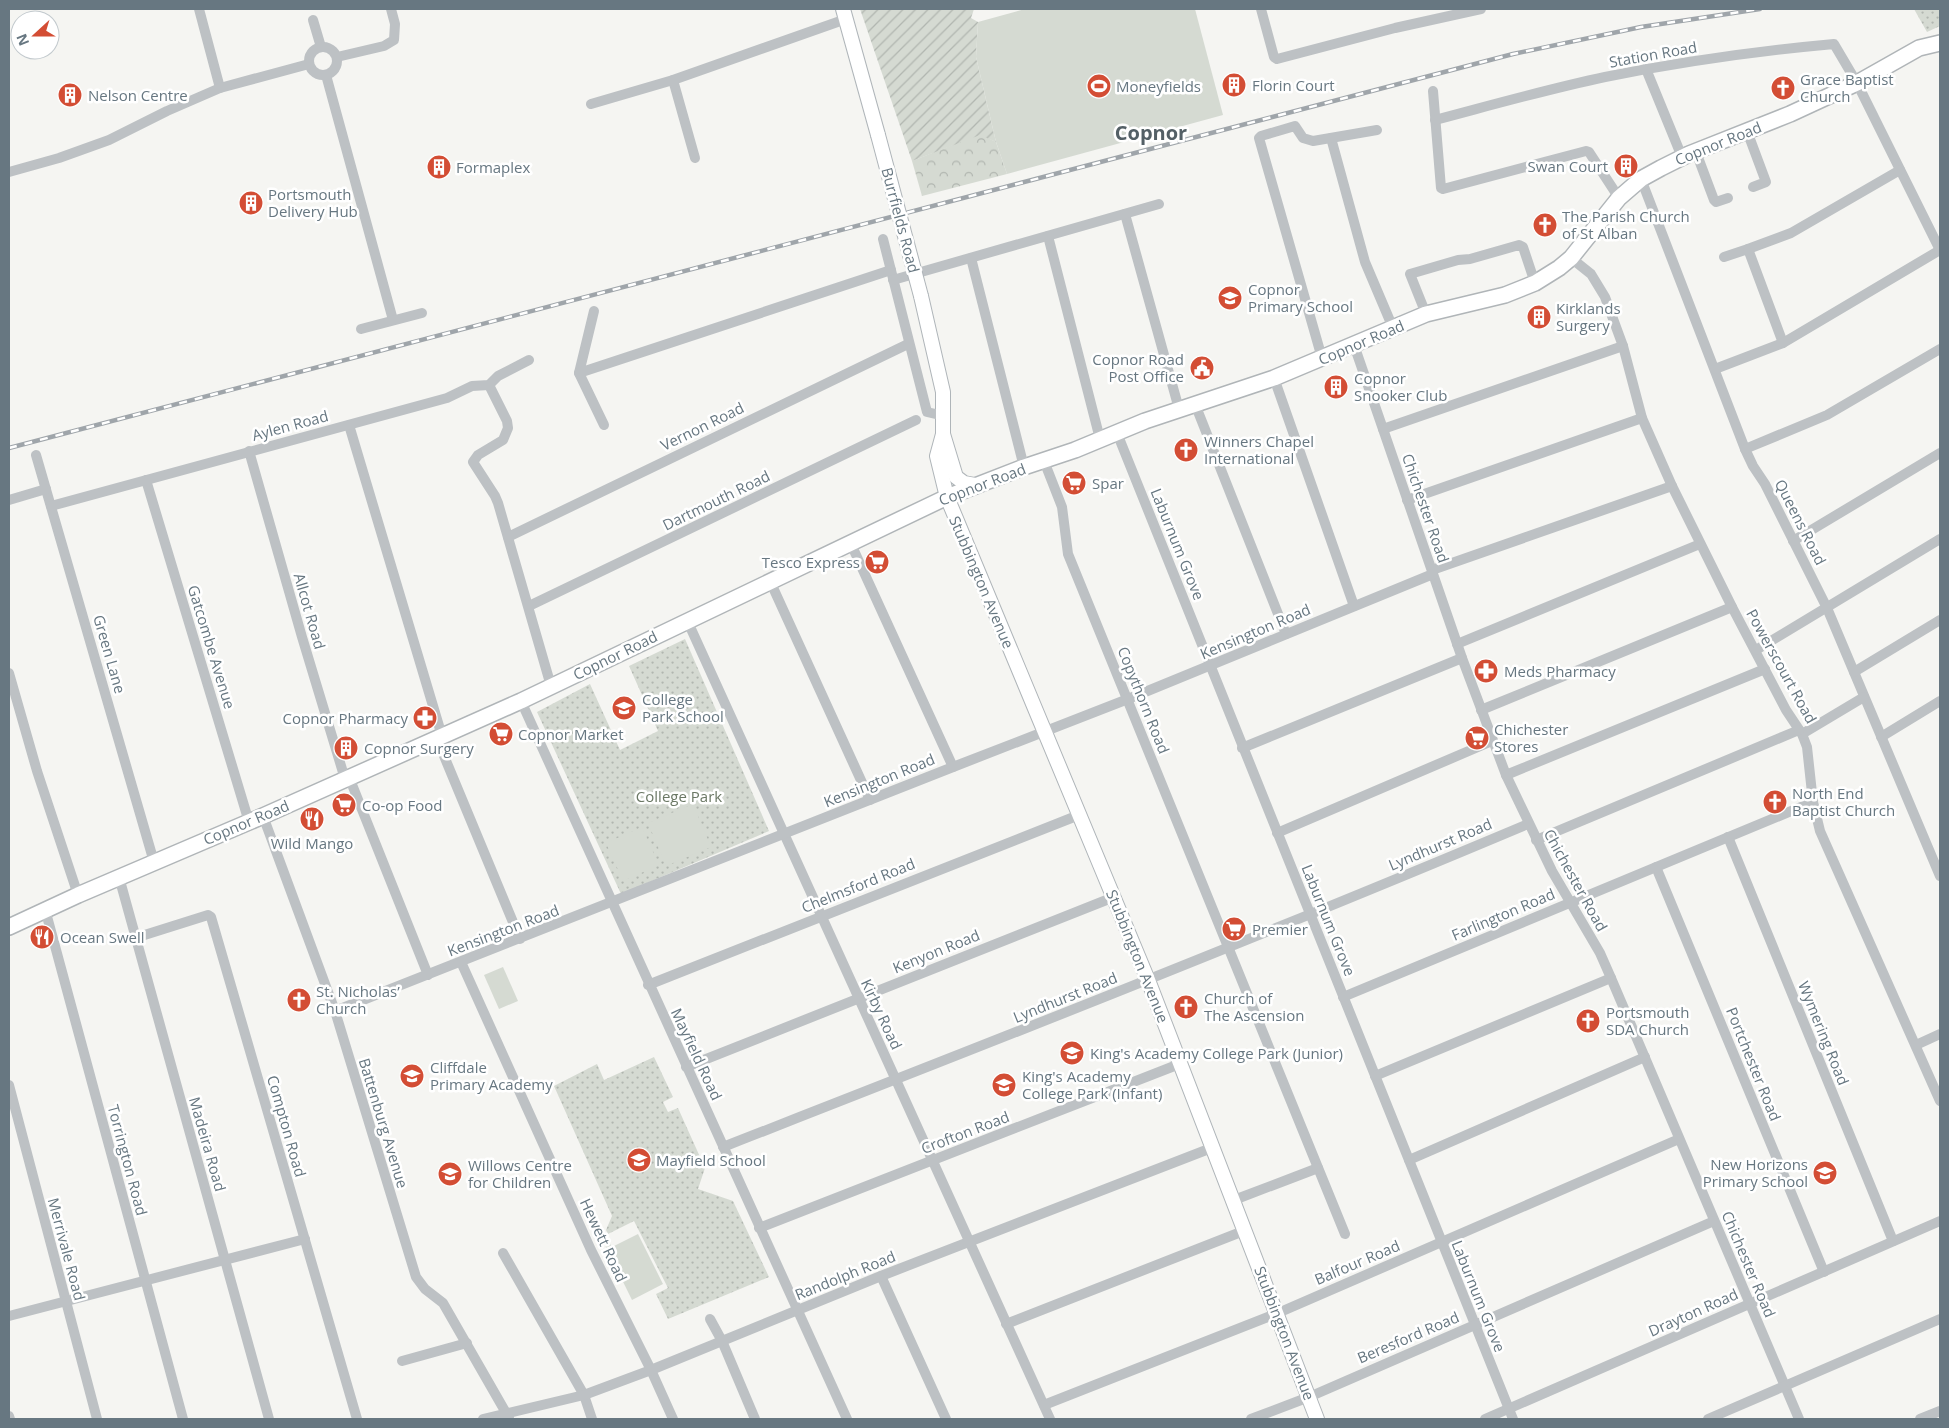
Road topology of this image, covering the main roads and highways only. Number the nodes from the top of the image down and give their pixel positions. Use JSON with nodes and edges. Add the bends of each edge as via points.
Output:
{"nodes":[{"id":1,"x":1940,"y":43,"type":"edge"},
{"id":2,"x":9,"y":927,"type":"edge"}],
"edges":[{"from":1,"to":2,"type":"main road","name":"Copnor Road","via":[[1919,48],[1857,83],[1689,154],[1641,179],[1608,209],[1571,258],[1535,283],[1426,314],[1274,378],[1179,409],[947,497],[521,701]]}]}
